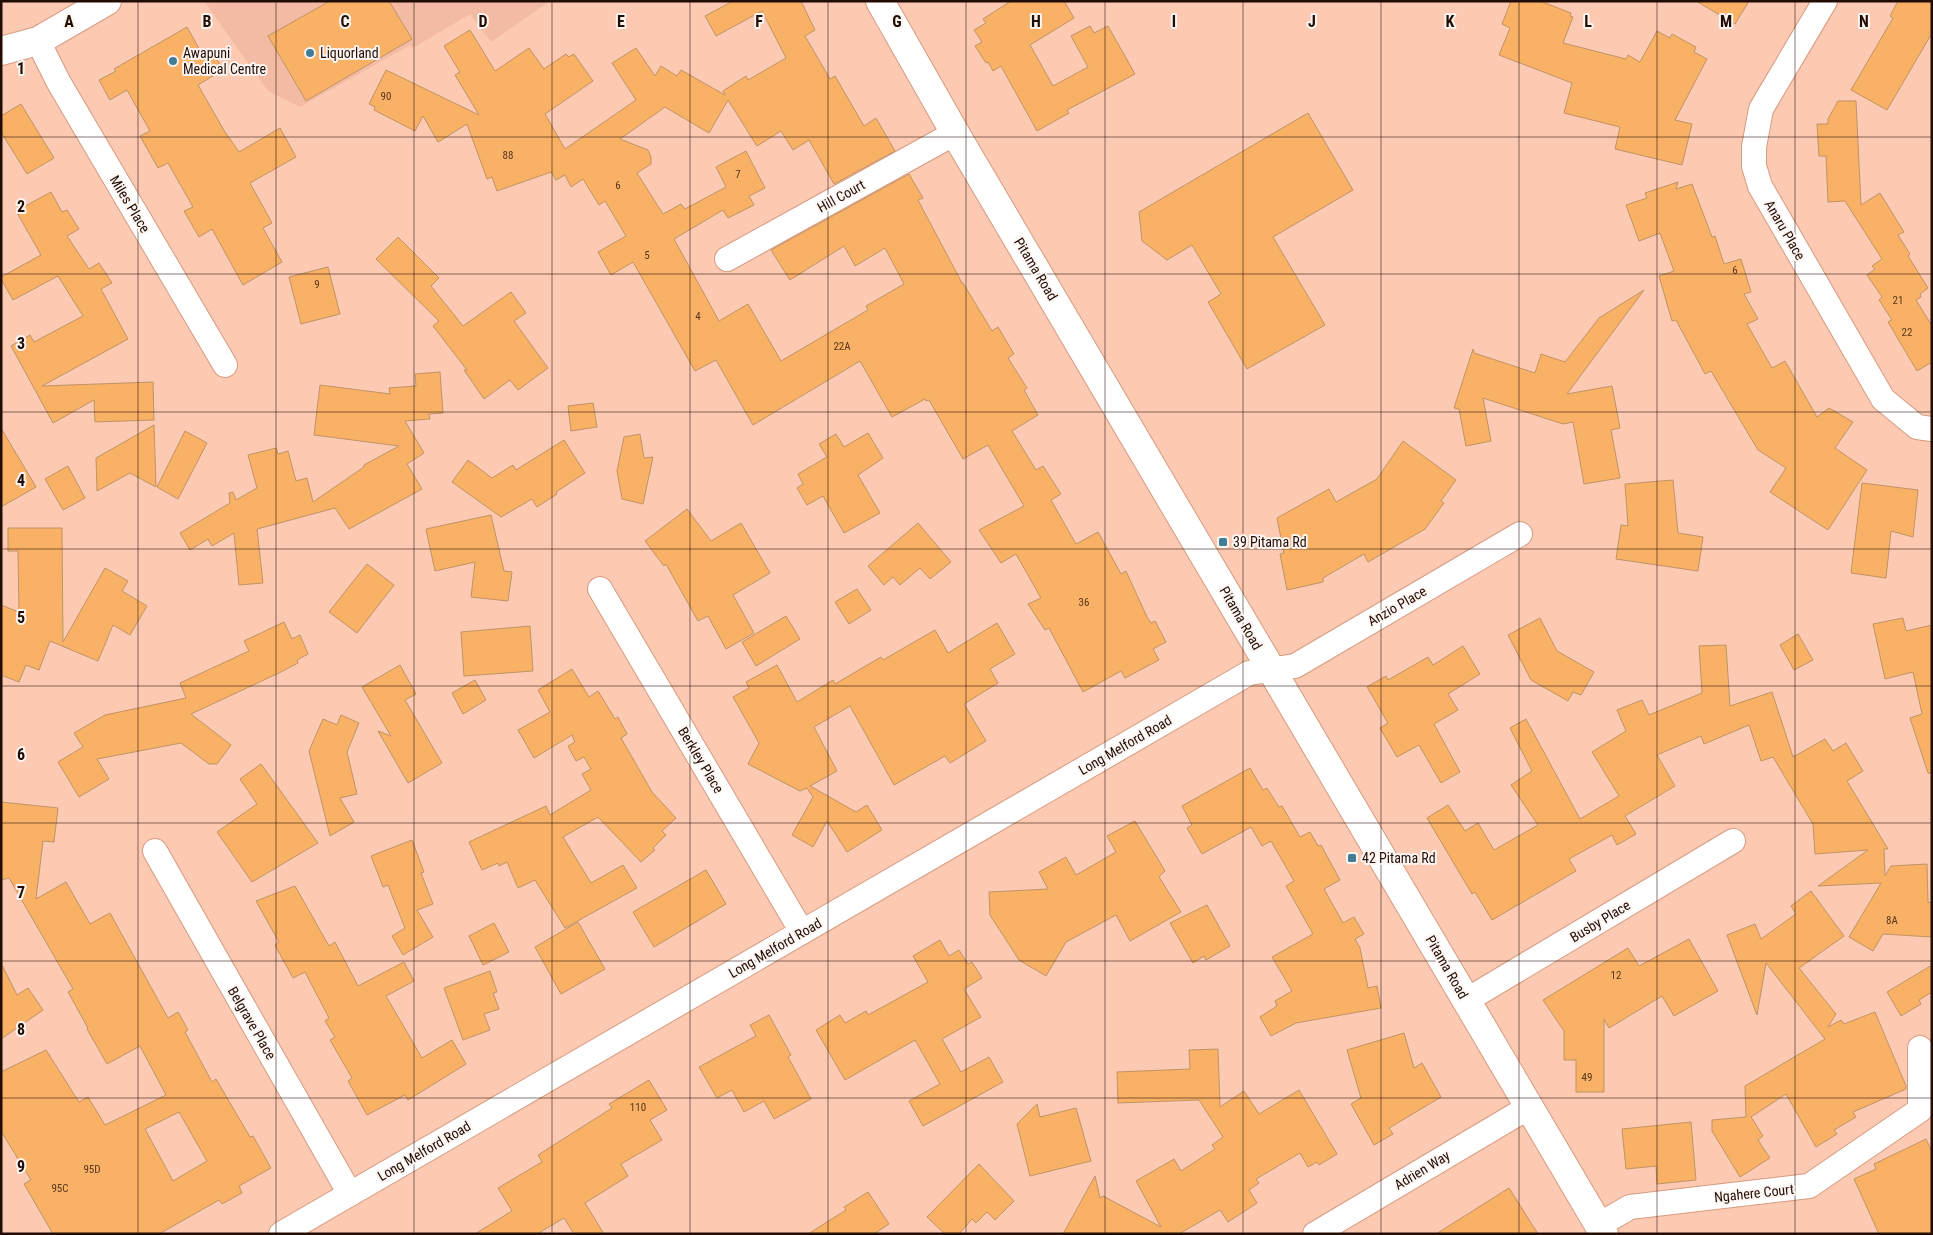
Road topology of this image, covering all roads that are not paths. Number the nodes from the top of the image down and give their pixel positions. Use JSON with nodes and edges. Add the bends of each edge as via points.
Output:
{"nodes":[{"id":1,"x":107,"y":1,"type":"edge"},
{"id":2,"x":1825,"y":1,"type":"edge"},
{"id":3,"x":888,"y":4,"type":"edge"},
{"id":4,"x":38,"y":40,"type":"junction"},
{"id":5,"x":1,"y":51,"type":"edge"},
{"id":6,"x":955,"y":133,"type":"junction"},
{"id":7,"x":727,"y":258,"type":"dead end"},
{"id":8,"x":225,"y":365,"type":"dead end"},
{"id":9,"x":1932,"y":429,"type":"edge"},
{"id":10,"x":1520,"y":534,"type":"dead end"},
{"id":11,"x":600,"y":588,"type":"dead end"},
{"id":12,"x":1271,"y":670,"type":"junction"},
{"id":13,"x":1733,"y":841,"type":"dead end"},
{"id":14,"x":155,"y":851,"type":"dead end"},
{"id":15,"x":802,"y":932,"type":"junction"},
{"id":16,"x":1466,"y":1000,"type":"junction"},
{"id":17,"x":1920,"y":1048,"type":"dead end"},
{"id":18,"x":1529,"y":1107,"type":"junction"},
{"id":19,"x":350,"y":1194,"type":"junction"},
{"id":20,"x":1601,"y":1229,"type":"edge"},
{"id":21,"x":281,"y":1234,"type":"edge"},
{"id":22,"x":1314,"y":1234,"type":"edge"}],
"edges":[{"from":1,"to":4,"type":"street"},
{"from":2,"to":9,"type":"street","name":"Anaru Place","via":[[1761,109],[1754,166],[1760,186],[1883,399],[1917,427]]},
{"from":3,"to":6,"type":"street","name":"Pitama Road"},
{"from":4,"to":5,"type":"street"},
{"from":4,"to":8,"type":"street","name":"Miles Place","via":[[59,83]]},
{"from":6,"to":7,"type":"street","name":"Hill Court"},
{"from":6,"to":12,"type":"street","name":"Pitama Road"},
{"from":10,"to":12,"type":"street","name":"Anzio Place","via":[[1295,666]]},
{"from":11,"to":15,"type":"street","name":"Berkley Place"},
{"from":12,"to":15,"type":"street","name":"Long Melford Road","via":[[1249,673]]},
{"from":12,"to":16,"type":"street","name":"Pitama Road"},
{"from":13,"to":16,"type":"street","name":"Busby Place"},
{"from":14,"to":19,"type":"street","name":"Belgrave Place"},
{"from":15,"to":19,"type":"street","name":"Long Melford Road"},
{"from":16,"to":18,"type":"street","name":"Pitama Road"},
{"from":17,"to":20,"type":"street","name":"Ngahere Court","via":[[1920,1110],[1809,1186],[1630,1207]]},
{"from":18,"to":20,"type":"street","name":"Pitama Road"},
{"from":18,"to":22,"type":"street","name":"Adrien Way"},
{"from":19,"to":21,"type":"street","name":"Long Melford Road"}]}
